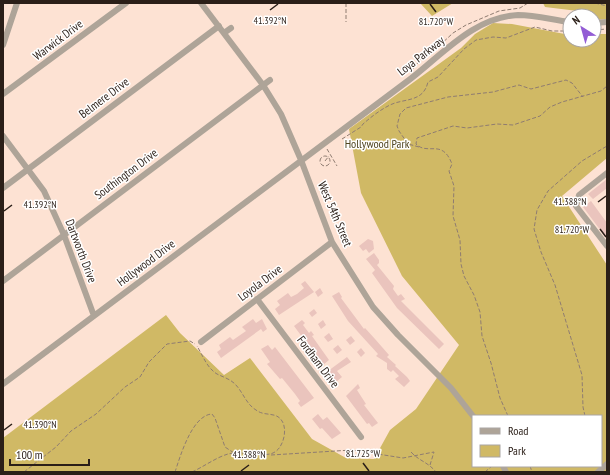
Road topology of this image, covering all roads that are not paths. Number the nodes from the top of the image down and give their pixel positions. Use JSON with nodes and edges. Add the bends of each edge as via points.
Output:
{"nodes":[{"id":1,"x":18,"y":3,"type":"edge"},
{"id":2,"x":126,"y":3,"type":"edge"},
{"id":3,"x":201,"y":3,"type":"edge"},
{"id":4,"x":562,"y":21,"type":"edge"},
{"id":5,"x":219,"y":26,"type":"junction"},
{"id":6,"x":231,"y":28,"type":"dead end"},
{"id":7,"x":224,"y":33,"type":"junction"},
{"id":8,"x":3,"y":45,"type":"edge"},
{"id":9,"x":270,"y":80,"type":"dead end"},
{"id":10,"x":263,"y":85,"type":"junction"},
{"id":11,"x":3,"y":94,"type":"edge"},
{"id":12,"x":3,"y":136,"type":"edge"},
{"id":13,"x":301,"y":160,"type":"junction"},
{"id":14,"x":28,"y":169,"type":"junction"},
{"id":15,"x":607,"y":173,"type":"edge"},
{"id":16,"x":3,"y":188,"type":"edge"},
{"id":17,"x":64,"y":235,"type":"junction"},
{"id":18,"x":332,"y":242,"type":"junction"},
{"id":19,"x":607,"y":246,"type":"edge"},
{"id":20,"x":3,"y":281,"type":"edge"},
{"id":21,"x":257,"y":299,"type":"junction"},
{"id":22,"x":94,"y":316,"type":"junction"},
{"id":23,"x":201,"y":342,"type":"dead end"},
{"id":24,"x":3,"y":384,"type":"edge"},
{"id":25,"x":472,"y":415,"type":"edge"},
{"id":26,"x":361,"y":437,"type":"dead end"},
{"id":27,"x":607,"y":464,"type":"edge"},
{"id":28,"x":598,"y":472,"type":"edge"}],
"edges":[{"from":1,"to":8,"type":"street"},
{"from":2,"to":11,"type":"street","name":"Warwick Drive"},
{"from":3,"to":5,"type":"street","name":"West 54th Street"},
{"from":4,"to":13,"type":"street","name":"Loya Parkway","via":[[520,15],[494,18],[479,25]]},
{"from":5,"to":7,"type":"street","name":"West 54th Street"},
{"from":5,"to":14,"type":"street","name":"Belmere Drive"},
{"from":6,"to":7,"type":"street"},
{"from":7,"to":10,"type":"street","name":"West 54th Street"},
{"from":9,"to":10,"type":"street","name":"Southington Drive"},
{"from":10,"to":13,"type":"street","name":"West 54th Street","via":[[281,114]]},
{"from":10,"to":17,"type":"street","name":"Southington Drive"},
{"from":12,"to":14,"type":"street","name":"Dartworth Drive"},
{"from":13,"to":18,"type":"street","name":"West 54th Street"},
{"from":13,"to":22,"type":"street","name":"Hollywood Drive"},
{"from":14,"to":16,"type":"street","name":"Belmere Drive"},
{"from":14,"to":17,"type":"street","name":"Dartworth Drive","via":[[44,191]]},
{"from":15,"to":19,"type":"street","via":[[579,195],[576,206]]},
{"from":17,"to":20,"type":"street","name":"Southington Drive"},
{"from":17,"to":22,"type":"street","name":"Dartworth Drive"},
{"from":18,"to":21,"type":"street","name":"Loyola Drive"},
{"from":18,"to":25,"type":"street","name":"West 54th Street","via":[[373,307],[451,388]]},
{"from":21,"to":23,"type":"street","name":"Loyola Drive"},
{"from":21,"to":26,"type":"street","name":"Fordham Drive"},
{"from":22,"to":24,"type":"street","name":"Hollywood Drive"},
{"from":27,"to":28,"type":"street"}]}
